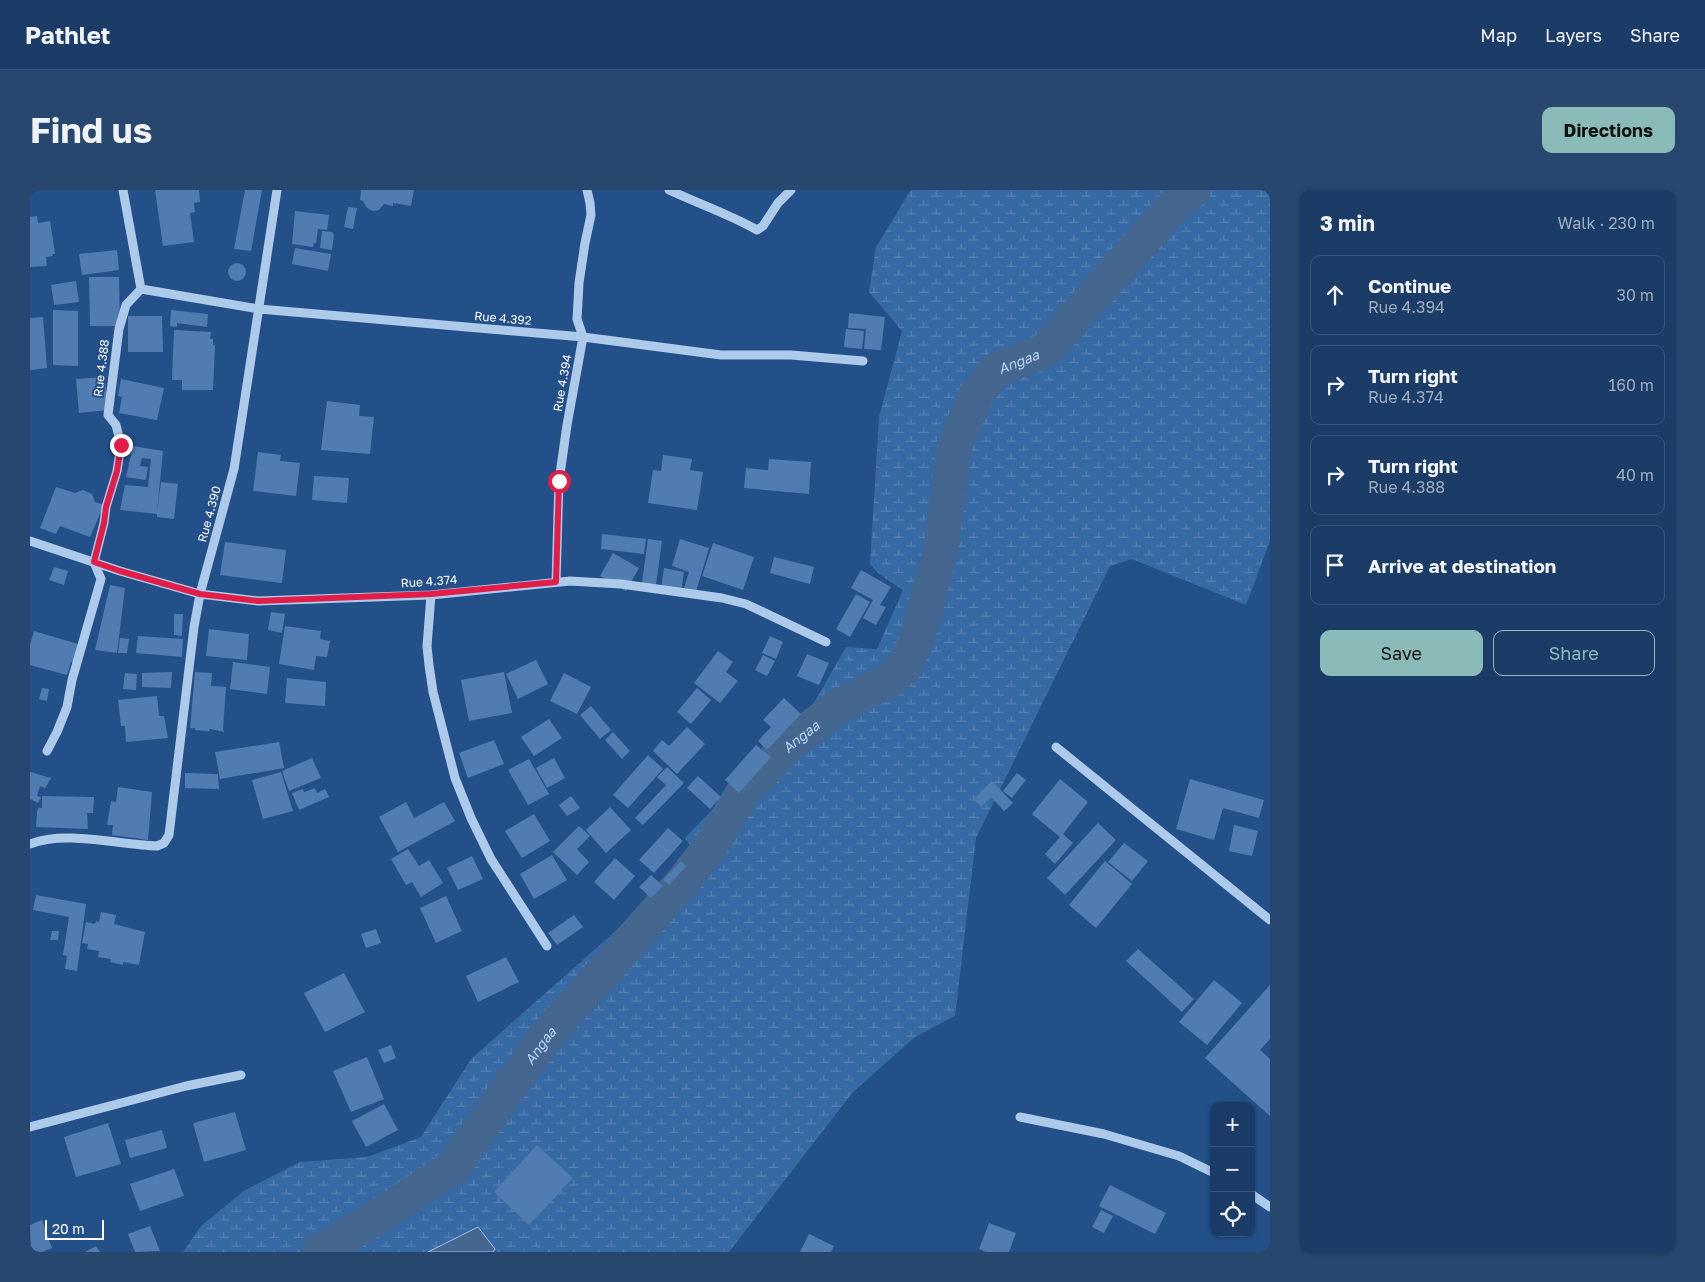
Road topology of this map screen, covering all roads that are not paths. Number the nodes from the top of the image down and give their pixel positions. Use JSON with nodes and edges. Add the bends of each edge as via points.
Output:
{"nodes":[{"id":1,"x":123,"y":190,"type":"edge"},
{"id":2,"x":277,"y":190,"type":"edge"},
{"id":3,"x":587,"y":190,"type":"edge"},
{"id":4,"x":669,"y":190,"type":"edge"},
{"id":5,"x":791,"y":190,"type":"edge"},
{"id":6,"x":141,"y":289,"type":"junction"},
{"id":7,"x":259,"y":309,"type":"junction"},
{"id":8,"x":583,"y":337,"type":"junction"},
{"id":9,"x":863,"y":361,"type":"dead end"},
{"id":10,"x":30,"y":541,"type":"edge"},
{"id":11,"x":94,"y":562,"type":"junction"},
{"id":12,"x":556,"y":582,"type":"junction"},
{"id":13,"x":200,"y":594,"type":"junction"},
{"id":14,"x":431,"y":594,"type":"junction"},
{"id":15,"x":826,"y":642,"type":"dead end"},
{"id":16,"x":1056,"y":748,"type":"dead end"},
{"id":17,"x":47,"y":751,"type":"dead end"},
{"id":18,"x":30,"y":844,"type":"edge"},
{"id":19,"x":1270,"y":920,"type":"edge"},
{"id":20,"x":546,"y":946,"type":"dead end"},
{"id":21,"x":241,"y":1076,"type":"dead end"},
{"id":22,"x":1020,"y":1117,"type":"dead end"},
{"id":23,"x":30,"y":1127,"type":"edge"},
{"id":24,"x":1210,"y":1171,"type":"edge"},
{"id":25,"x":1255,"y":1197,"type":"edge"},
{"id":26,"x":1270,"y":1207,"type":"edge"}],
"edges":[{"from":1,"to":6,"type":"street"},
{"from":2,"to":7,"type":"street","name":"Rue 4.390"},
{"from":3,"to":8,"type":"street","name":"Rue 4.394","via":[[591,215],[582,259],[577,319]]},
{"from":4,"to":5,"type":"street","via":[[734,216],[757,230]]},
{"from":6,"to":7,"type":"street","name":"Rue 4.392"},
{"from":6,"to":11,"type":"street","name":"Rue 4.388","via":[[126,305],[119,329],[108,415],[116,425],[121,445]]},
{"from":7,"to":8,"type":"street","name":"Rue 4.392"},
{"from":7,"to":13,"type":"street","name":"Rue 4.390","via":[[234,469]]},
{"from":8,"to":9,"type":"street","name":"Rue 4.392","via":[[721,355],[782,355]]},
{"from":8,"to":12,"type":"street","name":"Rue 4.394","via":[[559,481]]},
{"from":10,"to":11,"type":"street","name":"Rue 4.374"},
{"from":11,"to":13,"type":"street","name":"Rue 4.374"},
{"from":11,"to":17,"type":"street","name":"Rue 4.388","via":[[100,579],[98,588],[67,707]]},
{"from":12,"to":14,"type":"street","name":"Rue 4.374"},
{"from":12,"to":15,"type":"street","name":"Rue 4.374","via":[[621,584],[722,598],[746,604]]},
{"from":13,"to":14,"type":"street","name":"Rue 4.374","via":[[258,601]]},
{"from":13,"to":18,"type":"street","name":"Rue 4.390","via":[[172,816],[169,835],[164,843],[139,846],[70,838]]},
{"from":14,"to":20,"type":"street","via":[[427,646],[429,665],[455,778],[491,859]]},
{"from":16,"to":19,"type":"street"},
{"from":21,"to":23,"type":"street","via":[[186,1086]]},
{"from":22,"to":24,"type":"street","via":[[1104,1134],[1178,1156]]},
{"from":25,"to":26,"type":"street"}]}
